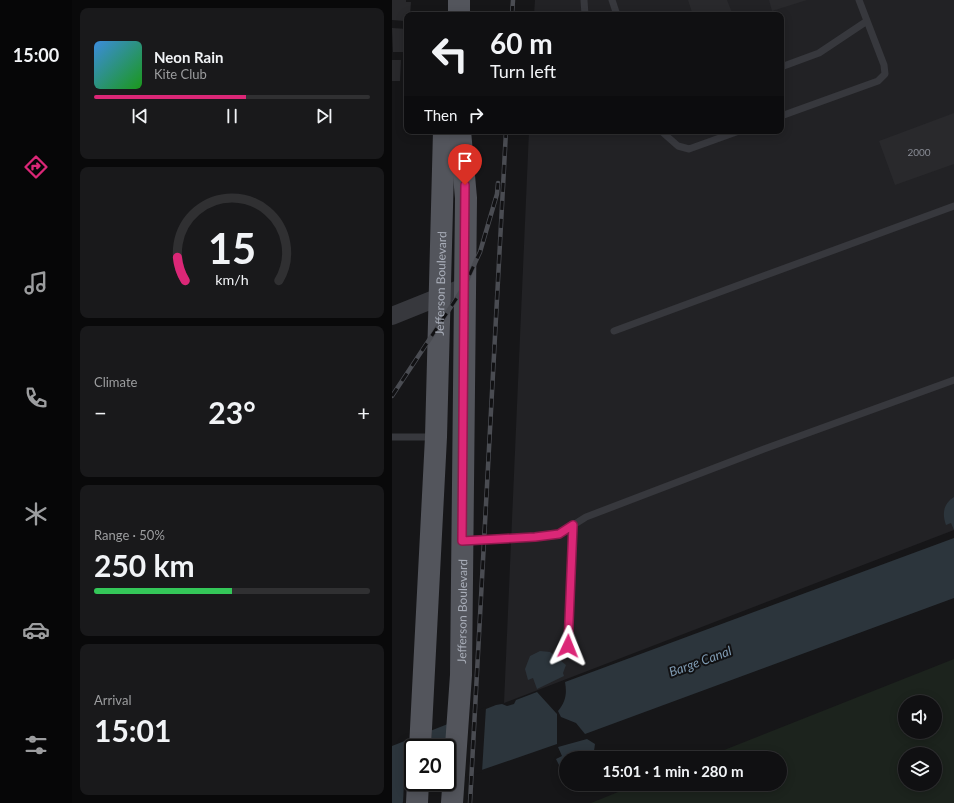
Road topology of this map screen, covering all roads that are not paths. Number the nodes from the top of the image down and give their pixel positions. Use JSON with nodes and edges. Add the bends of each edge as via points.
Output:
{"nodes":[{"id":1,"x":459,"y":0,"type":"edge"},
{"id":2,"x":584,"y":0,"type":"edge"},
{"id":3,"x":612,"y":0,"type":"edge"},
{"id":4,"x":859,"y":0,"type":"edge"},
{"id":5,"x":459,"y":12,"type":"edge"},
{"id":6,"x":585,"y":12,"type":"edge"},
{"id":7,"x":616,"y":12,"type":"edge"},
{"id":8,"x":867,"y":21,"type":"junction"},
{"id":9,"x":784,"y":65,"type":"edge"},
{"id":10,"x":784,"y":115,"type":"edge"},
{"id":11,"x":444,"y":134,"type":"edge"},
{"id":12,"x":460,"y":134,"type":"edge"},
{"id":13,"x":664,"y":134,"type":"edge"},
{"id":14,"x":731,"y":134,"type":"edge"},
{"id":15,"x":954,"y":206,"type":"edge"},
{"id":16,"x":464,"y":287,"type":"junction"},
{"id":17,"x":440,"y":297,"type":"junction"},
{"id":18,"x":392,"y":316,"type":"edge"},
{"id":19,"x":614,"y":330,"type":"dead end"},
{"id":20,"x":954,"y":380,"type":"edge"},
{"id":21,"x":392,"y":437,"type":"edge"},
{"id":22,"x":436,"y":437,"type":"junction"},
{"id":23,"x":573,"y":525,"type":"junction"},
{"id":24,"x":462,"y":541,"type":"junction"},
{"id":25,"x":568,"y":646,"type":"dead end"},
{"id":26,"x":420,"y":739,"type":"edge"},
{"id":27,"x":418,"y":791,"type":"edge"},
{"id":28,"x":453,"y":797,"type":"edge"},
{"id":29,"x":417,"y":803,"type":"edge"}],
"edges":[{"from":1,"to":5,"type":"main road"},
{"from":2,"to":6,"type":"lane"},
{"from":3,"to":7,"type":"lane"},
{"from":4,"to":8,"type":"lane"},
{"from":8,"to":9,"type":"lane","via":[[819,54]]},
{"from":8,"to":10,"type":"lane","via":[[885,74],[878,81]]},
{"from":11,"to":17,"type":"main road","name":"Jefferson Boulevard"},
{"from":12,"to":16,"type":"main road","name":"Jefferson Boulevard","via":[[466,198]]},
{"from":13,"to":14,"type":"lane","via":[[678,146],[689,149]]},
{"from":15,"to":19,"type":"lane"},
{"from":16,"to":17,"type":"street"},
{"from":16,"to":24,"type":"main road","name":"Jefferson Boulevard"},
{"from":17,"to":18,"type":"street"},
{"from":17,"to":22,"type":"main road","name":"Jefferson Boulevard"},
{"from":20,"to":23,"type":"lane","via":[[757,452]]},
{"from":21,"to":22,"type":"lane"},
{"from":22,"to":26,"type":"main road","name":"Jefferson Boulevard"},
{"from":23,"to":24,"type":"lane","via":[[559,534]]},
{"from":23,"to":25,"type":"lane"},
{"from":24,"to":28,"type":"main road","name":"Jefferson Boulevard","via":[[461,675]]},
{"from":27,"to":29,"type":"main road"}]}
